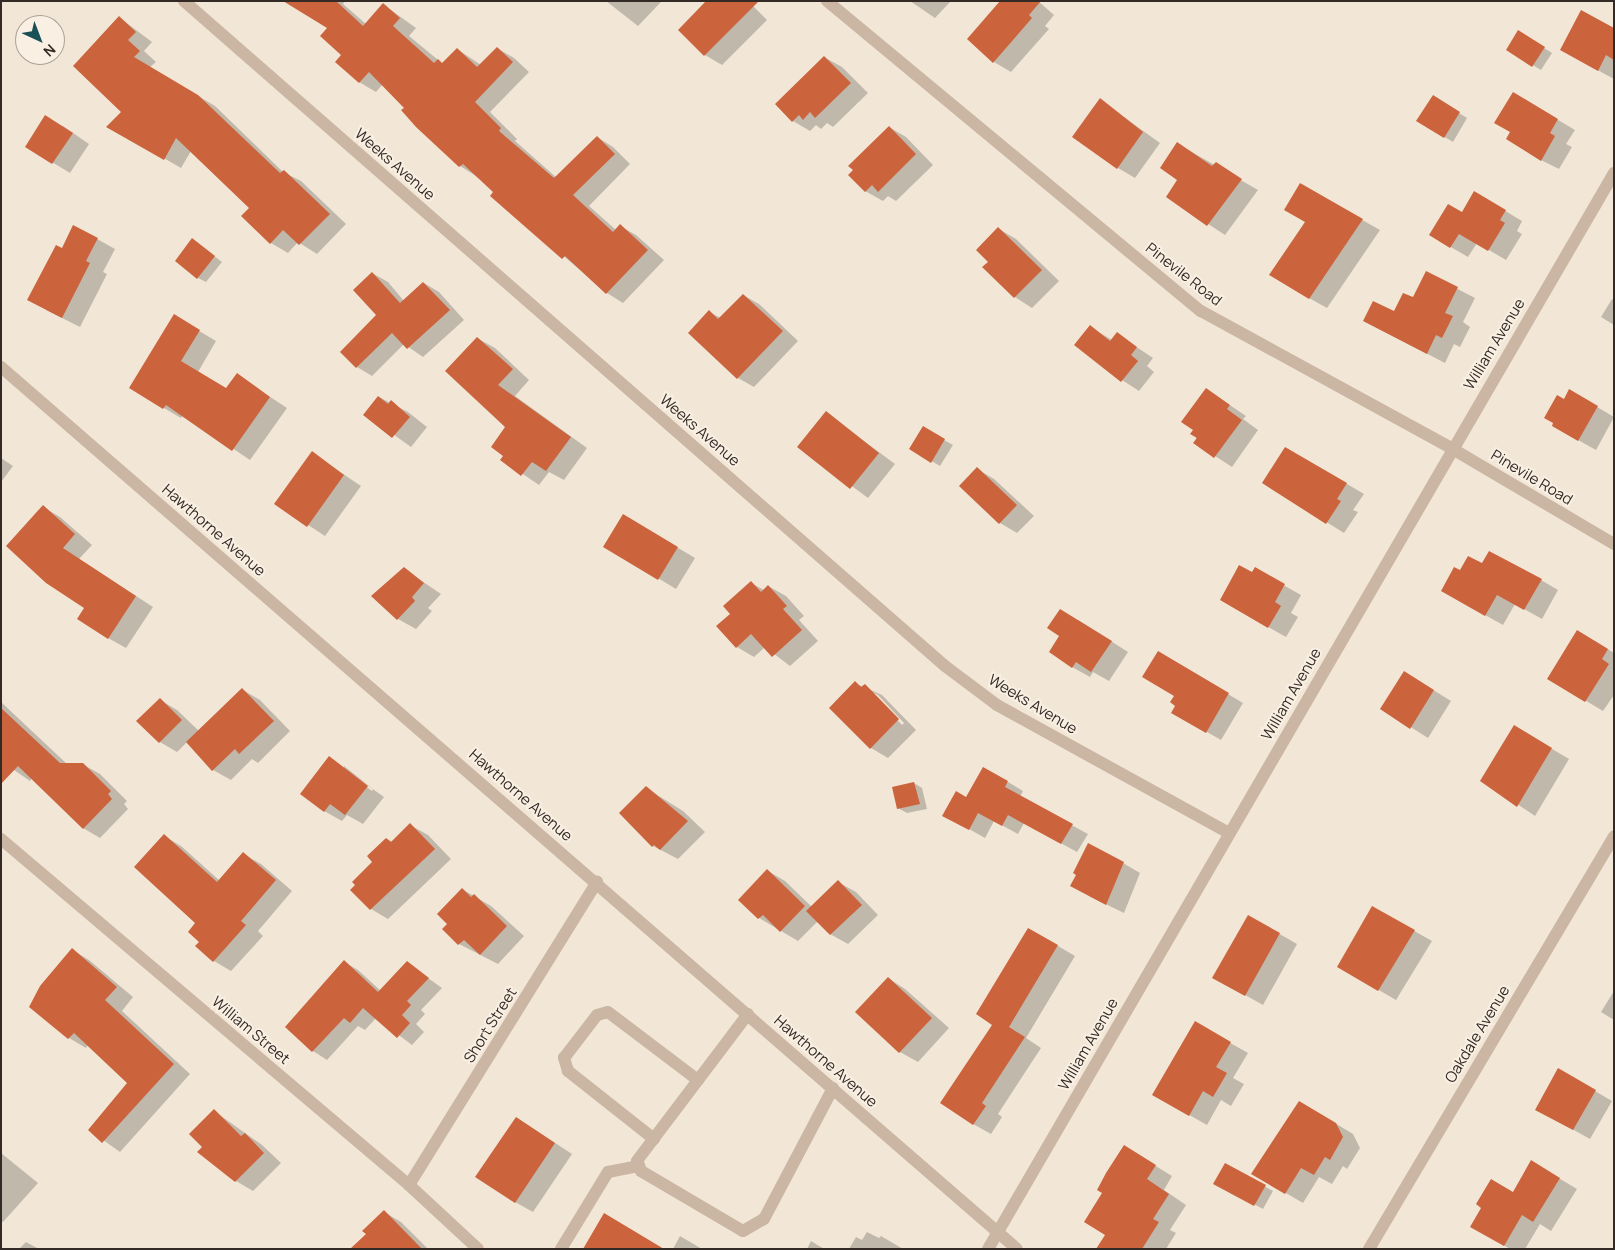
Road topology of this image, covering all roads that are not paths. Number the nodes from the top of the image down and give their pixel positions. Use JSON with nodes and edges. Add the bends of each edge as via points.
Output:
{"nodes":[{"id":1,"x":184,"y":1,"type":"edge"},
{"id":2,"x":827,"y":1,"type":"edge"},
{"id":3,"x":1614,"y":173,"type":"edge"},
{"id":4,"x":1,"y":368,"type":"edge"},
{"id":5,"x":1452,"y":448,"type":"junction"},
{"id":6,"x":1614,"y":544,"type":"edge"},
{"id":7,"x":1229,"y":833,"type":"junction"},
{"id":8,"x":1614,"y":836,"type":"edge"},
{"id":9,"x":1,"y":840,"type":"edge"},
{"id":10,"x":597,"y":882,"type":"junction"},
{"id":11,"x":748,"y":1014,"type":"junction"},
{"id":12,"x":698,"y":1080,"type":"junction"},
{"id":13,"x":833,"y":1088,"type":"junction"},
{"id":14,"x":654,"y":1139,"type":"junction"},
{"id":15,"x":639,"y":1166,"type":"junction"},
{"id":16,"x":409,"y":1185,"type":"junction"},
{"id":17,"x":998,"y":1232,"type":"junction"},
{"id":18,"x":478,"y":1249,"type":"edge"},
{"id":19,"x":561,"y":1249,"type":"edge"},
{"id":20,"x":988,"y":1249,"type":"edge"},
{"id":21,"x":1017,"y":1249,"type":"edge"},
{"id":22,"x":1369,"y":1249,"type":"edge"}],
"edges":[{"from":1,"to":7,"type":"street","name":"Weeks Avenue","via":[[946,666],[997,705]]},
{"from":2,"to":5,"type":"street","name":"Pinevile Road","via":[[1201,311]]},
{"from":3,"to":5,"type":"street","name":"William Avenue"},
{"from":4,"to":10,"type":"street","name":"Hawthorne Avenue"},
{"from":5,"to":6,"type":"street","name":"Pinevile Road"},
{"from":5,"to":7,"type":"street","name":"William Avenue"},
{"from":7,"to":17,"type":"street","name":"William Avenue"},
{"from":8,"to":22,"type":"street","name":"Oakdale Avenue"},
{"from":9,"to":16,"type":"street","name":"William Street"},
{"from":10,"to":11,"type":"street","name":"Hawthorne Avenue"},
{"from":10,"to":16,"type":"street","name":"Short Street"},
{"from":11,"to":12,"type":"street"},
{"from":11,"to":13,"type":"street","name":"Hawthorne Avenue"},
{"from":12,"to":14,"type":"street"},
{"from":12,"to":14,"type":"street","via":[[608,1012],[597,1015],[564,1058],[568,1071]]},
{"from":13,"to":15,"type":"street","via":[[764,1219],[743,1231],[641,1171]]},
{"from":13,"to":17,"type":"street","name":"Hawthorne Avenue"},
{"from":14,"to":15,"type":"street","via":[[637,1160]]},
{"from":15,"to":19,"type":"street","via":[[608,1172]]},
{"from":16,"to":18,"type":"street","name":"William Street"},
{"from":17,"to":20,"type":"street","name":"William Avenue"},
{"from":17,"to":21,"type":"street","name":"Hawthorne Avenue"}]}
